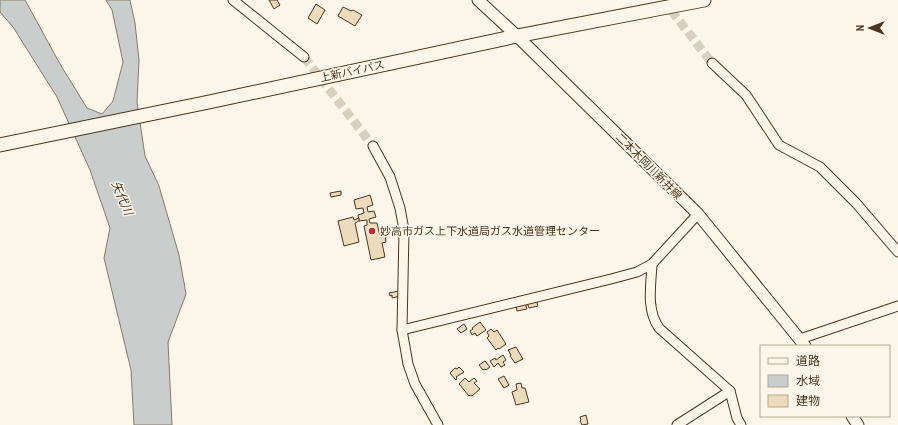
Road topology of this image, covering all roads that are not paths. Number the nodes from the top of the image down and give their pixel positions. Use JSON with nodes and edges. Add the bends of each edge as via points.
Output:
{"nodes":[{"id":1,"x":233,"y":0,"type":"edge"},
{"id":2,"x":478,"y":0,"type":"edge"},
{"id":3,"x":704,"y":0,"type":"edge"},
{"id":4,"x":517,"y":36,"type":"junction"},
{"id":5,"x":304,"y":57,"type":"tunnel mouth"},
{"id":6,"x":712,"y":63,"type":"tunnel mouth"},
{"id":7,"x":0,"y":145,"type":"edge"},
{"id":8,"x":373,"y":146,"type":"tunnel mouth"},
{"id":9,"x":698,"y":214,"type":"junction"},
{"id":10,"x":898,"y":252,"type":"edge"},
{"id":11,"x":652,"y":264,"type":"junction"},
{"id":12,"x":898,"y":306,"type":"edge"},
{"id":13,"x":402,"y":330,"type":"junction"},
{"id":14,"x":803,"y":342,"type":"edge"},
{"id":15,"x":730,"y":391,"type":"junction"},
{"id":16,"x":438,"y":425,"type":"edge"},
{"id":17,"x":677,"y":425,"type":"edge"},
{"id":18,"x":741,"y":425,"type":"edge"}],
"edges":[{"from":1,"to":5,"type":"street"},
{"from":2,"to":4,"type":"main road","name":"二本木岡川新井線"},
{"from":3,"to":4,"type":"highway","name":"上新バイパス"},
{"from":4,"to":7,"type":"highway","name":"上新バイパス"},
{"from":4,"to":9,"type":"main road","name":"二本木岡川新井線"},
{"from":6,"to":10,"type":"street","via":[[746,95],[779,145],[820,167],[856,203]]},
{"from":8,"to":13,"type":"street","via":[[390,177],[404,230]]},
{"from":9,"to":11,"type":"street"},
{"from":9,"to":14,"type":"main road","name":"二本木岡川新井線"},
{"from":11,"to":13,"type":"street","via":[[637,272],[611,279]]},
{"from":11,"to":15,"type":"street","via":[[650,305],[654,320],[659,328]]},
{"from":12,"to":14,"type":"street"},
{"from":13,"to":16,"type":"street","via":[[408,364],[415,384]]},
{"from":15,"to":17,"type":"street"},
{"from":15,"to":18,"type":"street"}]}
